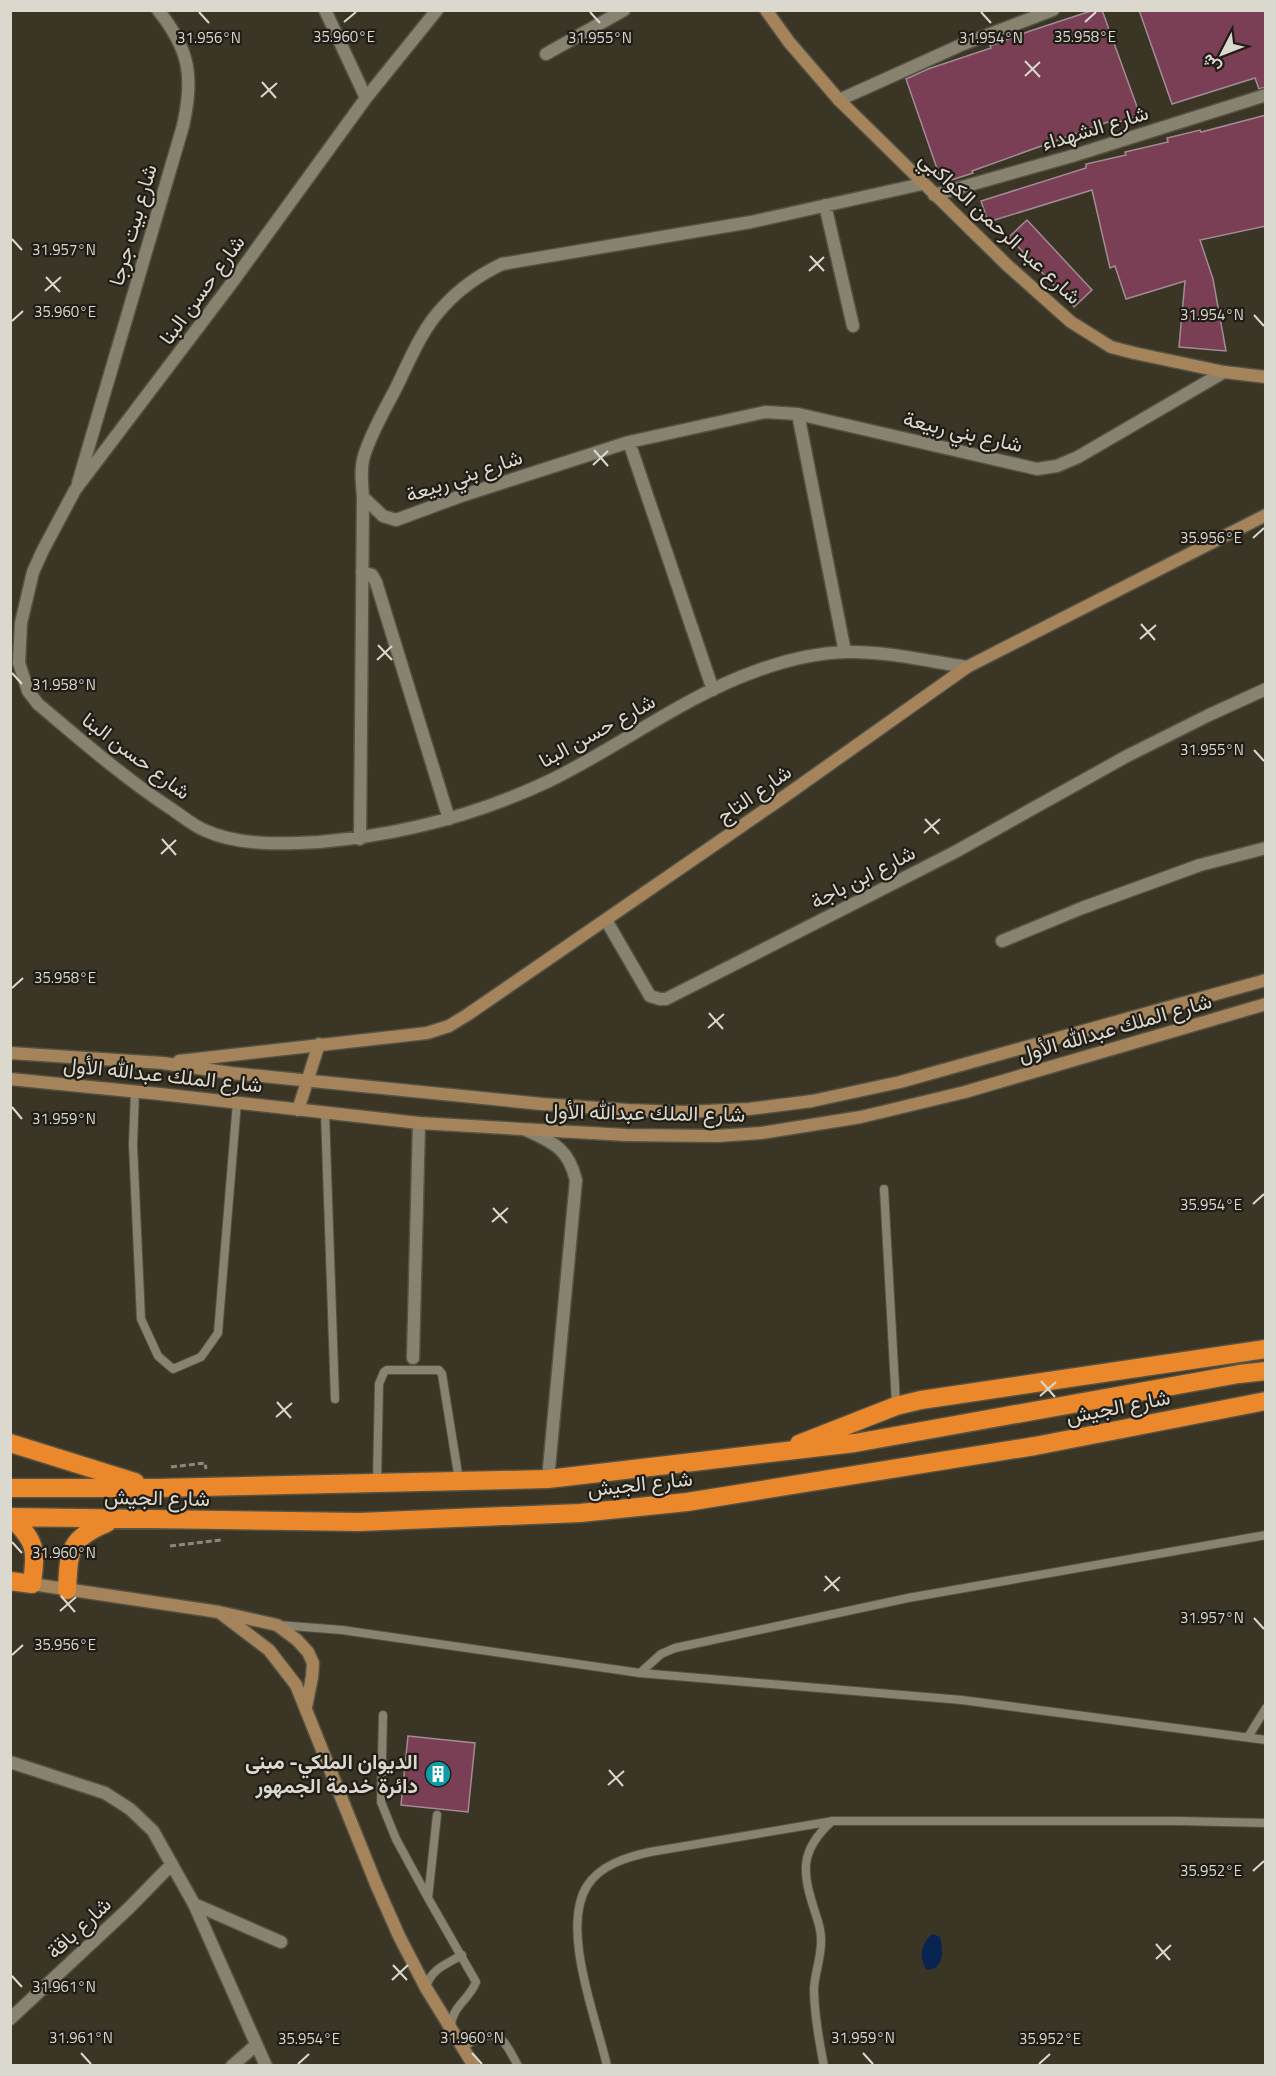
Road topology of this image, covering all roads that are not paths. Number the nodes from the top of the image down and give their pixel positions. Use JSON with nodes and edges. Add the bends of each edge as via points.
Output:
{"nodes":[{"id":1,"x":158,"y":10,"type":"edge"},
{"id":2,"x":326,"y":10,"type":"edge"},
{"id":3,"x":437,"y":10,"type":"edge"},
{"id":4,"x":624,"y":10,"type":"edge"},
{"id":5,"x":766,"y":10,"type":"edge"},
{"id":6,"x":1053,"y":10,"type":"edge"},
{"id":7,"x":546,"y":54,"type":"dead end"},
{"id":8,"x":1266,"y":95,"type":"edge"},
{"id":9,"x":366,"y":98,"type":"junction"},
{"id":10,"x":839,"y":100,"type":"junction"},
{"id":11,"x":922,"y":184,"type":"junction"},
{"id":12,"x":934,"y":195,"type":"junction"},
{"id":13,"x":825,"y":205,"type":"junction"},
{"id":14,"x":853,"y":326,"type":"dead end"},
{"id":15,"x":1224,"y":372,"type":"junction"},
{"id":16,"x":1266,"y":376,"type":"edge"},
{"id":17,"x":798,"y":414,"type":"junction"},
{"id":18,"x":629,"y":442,"type":"junction"},
{"id":19,"x":75,"y":490,"type":"junction"},
{"id":20,"x":363,"y":497,"type":"junction"},
{"id":21,"x":1266,"y":515,"type":"edge"},
{"id":22,"x":362,"y":572,"type":"junction"},
{"id":23,"x":845,"y":652,"type":"junction"},
{"id":24,"x":967,"y":667,"type":"junction"},
{"id":25,"x":1266,"y":689,"type":"edge"},
{"id":26,"x":714,"y":690,"type":"junction"},
{"id":27,"x":449,"y":819,"type":"junction"},
{"id":28,"x":360,"y":838,"type":"junction"},
{"id":29,"x":1266,"y":848,"type":"edge"},
{"id":30,"x":606,"y":920,"type":"junction"},
{"id":31,"x":1002,"y":941,"type":"dead end"},
{"id":32,"x":1266,"y":980,"type":"edge"},
{"id":33,"x":1266,"y":1004,"type":"edge"},
{"id":34,"x":319,"y":1044,"type":"junction"},
{"id":35,"x":10,"y":1053,"type":"edge"},
{"id":36,"x":163,"y":1063,"type":"junction"},
{"id":37,"x":10,"y":1079,"type":"edge"},
{"id":38,"x":308,"y":1079,"type":"junction"},
{"id":39,"x":135,"y":1091,"type":"junction"},
{"id":40,"x":237,"y":1102,"type":"junction"},
{"id":41,"x":298,"y":1110,"type":"junction"},
{"id":42,"x":325,"y":1113,"type":"junction"},
{"id":43,"x":419,"y":1123,"type":"junction"},
{"id":44,"x":526,"y":1131,"type":"junction"},
{"id":45,"x":884,"y":1189,"type":"dead end"},
{"id":46,"x":1266,"y":1349,"type":"edge"},
{"id":47,"x":413,"y":1358,"type":"dead end"},
{"id":48,"x":1266,"y":1371,"type":"edge"},
{"id":49,"x":335,"y":1399,"type":"dead end"},
{"id":50,"x":1266,"y":1401,"type":"edge"},
{"id":51,"x":896,"y":1406,"type":"junction"},
{"id":52,"x":10,"y":1443,"type":"edge"},
{"id":53,"x":772,"y":1454,"type":"junction"},
{"id":54,"x":548,"y":1479,"type":"junction"},
{"id":55,"x":459,"y":1481,"type":"junction"},
{"id":56,"x":377,"y":1483,"type":"junction"},
{"id":57,"x":10,"y":1488,"type":"edge"},
{"id":58,"x":157,"y":1488,"type":"junction"},
{"id":59,"x":11,"y":1517,"type":"edge"},
{"id":60,"x":114,"y":1520,"type":"junction"},
{"id":61,"x":1266,"y":1535,"type":"edge"},
{"id":62,"x":10,"y":1581,"type":"edge"},
{"id":63,"x":32,"y":1584,"type":"junction"},
{"id":64,"x":67,"y":1590,"type":"junction"},
{"id":65,"x":219,"y":1612,"type":"junction"},
{"id":66,"x":277,"y":1625,"type":"junction"},
{"id":67,"x":640,"y":1673,"type":"junction"},
{"id":68,"x":305,"y":1707,"type":"junction"},
{"id":69,"x":1266,"y":1708,"type":"edge"},
{"id":70,"x":383,"y":1715,"type":"dead end"},
{"id":71,"x":1248,"y":1737,"type":"junction"},
{"id":72,"x":1266,"y":1740,"type":"edge"},
{"id":73,"x":15,"y":1763,"type":"edge"},
{"id":74,"x":10,"y":1774,"type":"edge"},
{"id":75,"x":436,"y":1815,"type":"dead end"},
{"id":76,"x":833,"y":1821,"type":"junction"},
{"id":77,"x":1266,"y":1823,"type":"edge"},
{"id":78,"x":172,"y":1864,"type":"junction"},
{"id":79,"x":428,"y":1898,"type":"junction"},
{"id":80,"x":194,"y":1904,"type":"junction"},
{"id":81,"x":281,"y":1942,"type":"dead end"},
{"id":82,"x":462,"y":1955,"type":"junction"},
{"id":83,"x":426,"y":1988,"type":"junction"},
{"id":84,"x":10,"y":2019,"type":"edge"},
{"id":85,"x":451,"y":2028,"type":"junction"},
{"id":86,"x":255,"y":2045,"type":"junction"},
{"id":87,"x":463,"y":2047,"type":"junction"},
{"id":88,"x":232,"y":2066,"type":"edge"},
{"id":89,"x":266,"y":2066,"type":"edge"},
{"id":90,"x":474,"y":2066,"type":"edge"},
{"id":91,"x":518,"y":2066,"type":"edge"},
{"id":92,"x":607,"y":2066,"type":"edge"},
{"id":93,"x":824,"y":2066,"type":"edge"}],
"edges":[{"from":1,"to":19,"type":"street","name":"شارع بيت جرجا","via":[[180,41],[189,78],[189,101]]},
{"from":2,"to":9,"type":"street"},
{"from":3,"to":9,"type":"street","name":"شارع حسن البنا"},
{"from":4,"to":7,"type":"street"},
{"from":5,"to":10,"type":"street","name":"شارع عبد الرحمن الكواكبي"},
{"from":6,"to":10,"type":"street","via":[[961,45]]},
{"from":8,"to":12,"type":"street","name":"شارع الشهداء"},
{"from":9,"to":19,"type":"street","name":"شارع حسن البنا"},
{"from":10,"to":11,"type":"street","name":"شارع عبد الرحمن الكواكبي"},
{"from":11,"to":12,"type":"street","name":"شارع عبد الرحمن الكواكبي"},
{"from":11,"to":13,"type":"street"},
{"from":12,"to":15,"type":"street","name":"شارع عبد الرحمن الكواكبي","via":[[1006,265],[1095,338],[1111,347]]},
{"from":13,"to":14,"type":"street"},
{"from":13,"to":20,"type":"street","via":[[751,222],[502,264],[483,273],[441,308],[424,332],[363,458]]},
{"from":15,"to":16,"type":"street","name":"شارع عبد الرحمن الكواكبي"},
{"from":15,"to":17,"type":"street","name":"شارع بني ربيعة","via":[[1078,457],[1046,469]]},
{"from":17,"to":18,"type":"street","name":"شارع بني ربيعة","via":[[765,412]]},
{"from":17,"to":23,"type":"street"},
{"from":18,"to":20,"type":"street","name":"شارع بني ربيعة","via":[[396,520],[383,516]]},
{"from":18,"to":26,"type":"street"},
{"from":19,"to":28,"type":"street","name":"شارع حسن البنا","via":[[33,572],[21,623],[19,663],[28,691],[38,704],[138,787],[203,830],[238,841],[296,843]]},
{"from":20,"to":22,"type":"street"},
{"from":21,"to":24,"type":"street","name":"شارع التاج"},
{"from":22,"to":27,"type":"street","via":[[372,575],[376,582]]},
{"from":22,"to":28,"type":"street"},
{"from":23,"to":24,"type":"street","name":"شارع حسن البنا"},
{"from":23,"to":26,"type":"street","name":"شارع حسن البنا","via":[[757,670]]},
{"from":24,"to":30,"type":"street","name":"شارع التاج"},
{"from":25,"to":30,"type":"street","name":"شارع ابن باجة","via":[[1127,756],[955,852],[666,999],[650,996]]},
{"from":26,"to":27,"type":"street","name":"شارع حسن البنا","via":[[549,781]]},
{"from":27,"to":28,"type":"street","name":"شارع حسن البنا"},
{"from":29,"to":31,"type":"street","via":[[1189,869]]},
{"from":30,"to":34,"type":"street","name":"شارع التاج","via":[[449,1026],[427,1033]]},
{"from":32,"to":38,"type":"street","name":"شارع الملك عبدالله الأول","via":[[900,1082],[812,1101],[749,1109],[662,1111],[553,1105]]},
{"from":33,"to":44,"type":"street","name":"شارع الملك عبدالله الأول","via":[[965,1092],[861,1118],[717,1136]]},
{"from":34,"to":36,"type":"street","name":"شارع التاج"},
{"from":34,"to":38,"type":"street"},
{"from":35,"to":36,"type":"street","name":"شارع الملك عبدالله الأول"},
{"from":36,"to":38,"type":"street","name":"شارع الملك عبدالله الأول"},
{"from":37,"to":39,"type":"street","name":"شارع الملك عبدالله الأول"},
{"from":38,"to":41,"type":"street"},
{"from":39,"to":40,"type":"street","name":"شارع الملك عبدالله الأول"},
{"from":39,"to":40,"type":"lane","via":[[141,1319],[158,1356],[172,1369],[201,1357],[218,1333]]},
{"from":40,"to":41,"type":"street","name":"شارع الملك عبدالله الأول"},
{"from":41,"to":42,"type":"street","name":"شارع الملك عبدالله الأول"},
{"from":42,"to":43,"type":"street","name":"شارع الملك عبدالله الأول"},
{"from":42,"to":49,"type":"lane"},
{"from":43,"to":44,"type":"street","name":"شارع الملك عبدالله الأول"},
{"from":43,"to":47,"type":"street"},
{"from":44,"to":54,"type":"street","via":[[554,1142],[565,1153],[576,1179]]},
{"from":45,"to":51,"type":"lane"},
{"from":46,"to":51,"type":"highway"},
{"from":48,"to":53,"type":"highway","name":"شارع الجيش"},
{"from":50,"to":60,"type":"highway","name":"شارع الجيش","via":[[1035,1446],[675,1503],[580,1513],[359,1522]]},
{"from":51,"to":53,"type":"highway"},
{"from":52,"to":58,"type":"highway"},
{"from":53,"to":54,"type":"highway","name":"شارع الجيش"},
{"from":54,"to":55,"type":"highway","name":"شارع الجيش"},
{"from":55,"to":56,"type":"highway","name":"شارع الجيش"},
{"from":55,"to":56,"type":"lane","via":[[442,1374],[439,1370],[387,1370],[379,1384]]},
{"from":56,"to":58,"type":"highway","name":"شارع الجيش"},
{"from":57,"to":58,"type":"highway","name":"شارع الجيش"},
{"from":59,"to":60,"type":"highway","name":"شارع الجيش"},
{"from":59,"to":63,"type":"highway","via":[[27,1533],[33,1546]]},
{"from":60,"to":64,"type":"highway","via":[[77,1540],[69,1561]]},
{"from":61,"to":67,"type":"lane","via":[[908,1598],[675,1648],[661,1654]]},
{"from":62,"to":63,"type":"highway"},
{"from":63,"to":64,"type":"street"},
{"from":64,"to":65,"type":"street"},
{"from":65,"to":66,"type":"street"},
{"from":65,"to":68,"type":"street","via":[[269,1650],[296,1685]]},
{"from":66,"to":67,"type":"lane","via":[[342,1630]]},
{"from":66,"to":68,"type":"street","via":[[297,1640],[313,1663]]},
{"from":67,"to":71,"type":"lane","via":[[962,1700]]},
{"from":68,"to":83,"type":"street","via":[[376,1884]]},
{"from":69,"to":71,"type":"lane"},
{"from":70,"to":79,"type":"lane","via":[[381,1803]]},
{"from":71,"to":72,"type":"lane"},
{"from":73,"to":74,"type":"street"},
{"from":73,"to":78,"type":"street","via":[[105,1793],[130,1809],[153,1831]]},
{"from":75,"to":79,"type":"lane"},
{"from":76,"to":77,"type":"lane"},
{"from":76,"to":92,"type":"lane","via":[[624,1858],[603,1870],[587,1886],[579,1906],[577,1929],[583,1973]]},
{"from":76,"to":93,"type":"lane","via":[[810,1846],[806,1870],[821,1939],[814,1988]]},
{"from":78,"to":80,"type":"street"},
{"from":78,"to":84,"type":"street","name":"شارع باقة"},
{"from":79,"to":82,"type":"lane"},
{"from":80,"to":81,"type":"street"},
{"from":80,"to":86,"type":"street"},
{"from":82,"to":83,"type":"lane","via":[[436,1970]]},
{"from":82,"to":85,"type":"lane","via":[[476,1983],[455,2010]]},
{"from":83,"to":85,"type":"street"},
{"from":85,"to":87,"type":"street"},
{"from":86,"to":88,"type":"street"},
{"from":86,"to":89,"type":"street"},
{"from":87,"to":90,"type":"street"},
{"from":87,"to":91,"type":"lane","via":[[486,2035],[495,2035],[503,2039]]}]}
